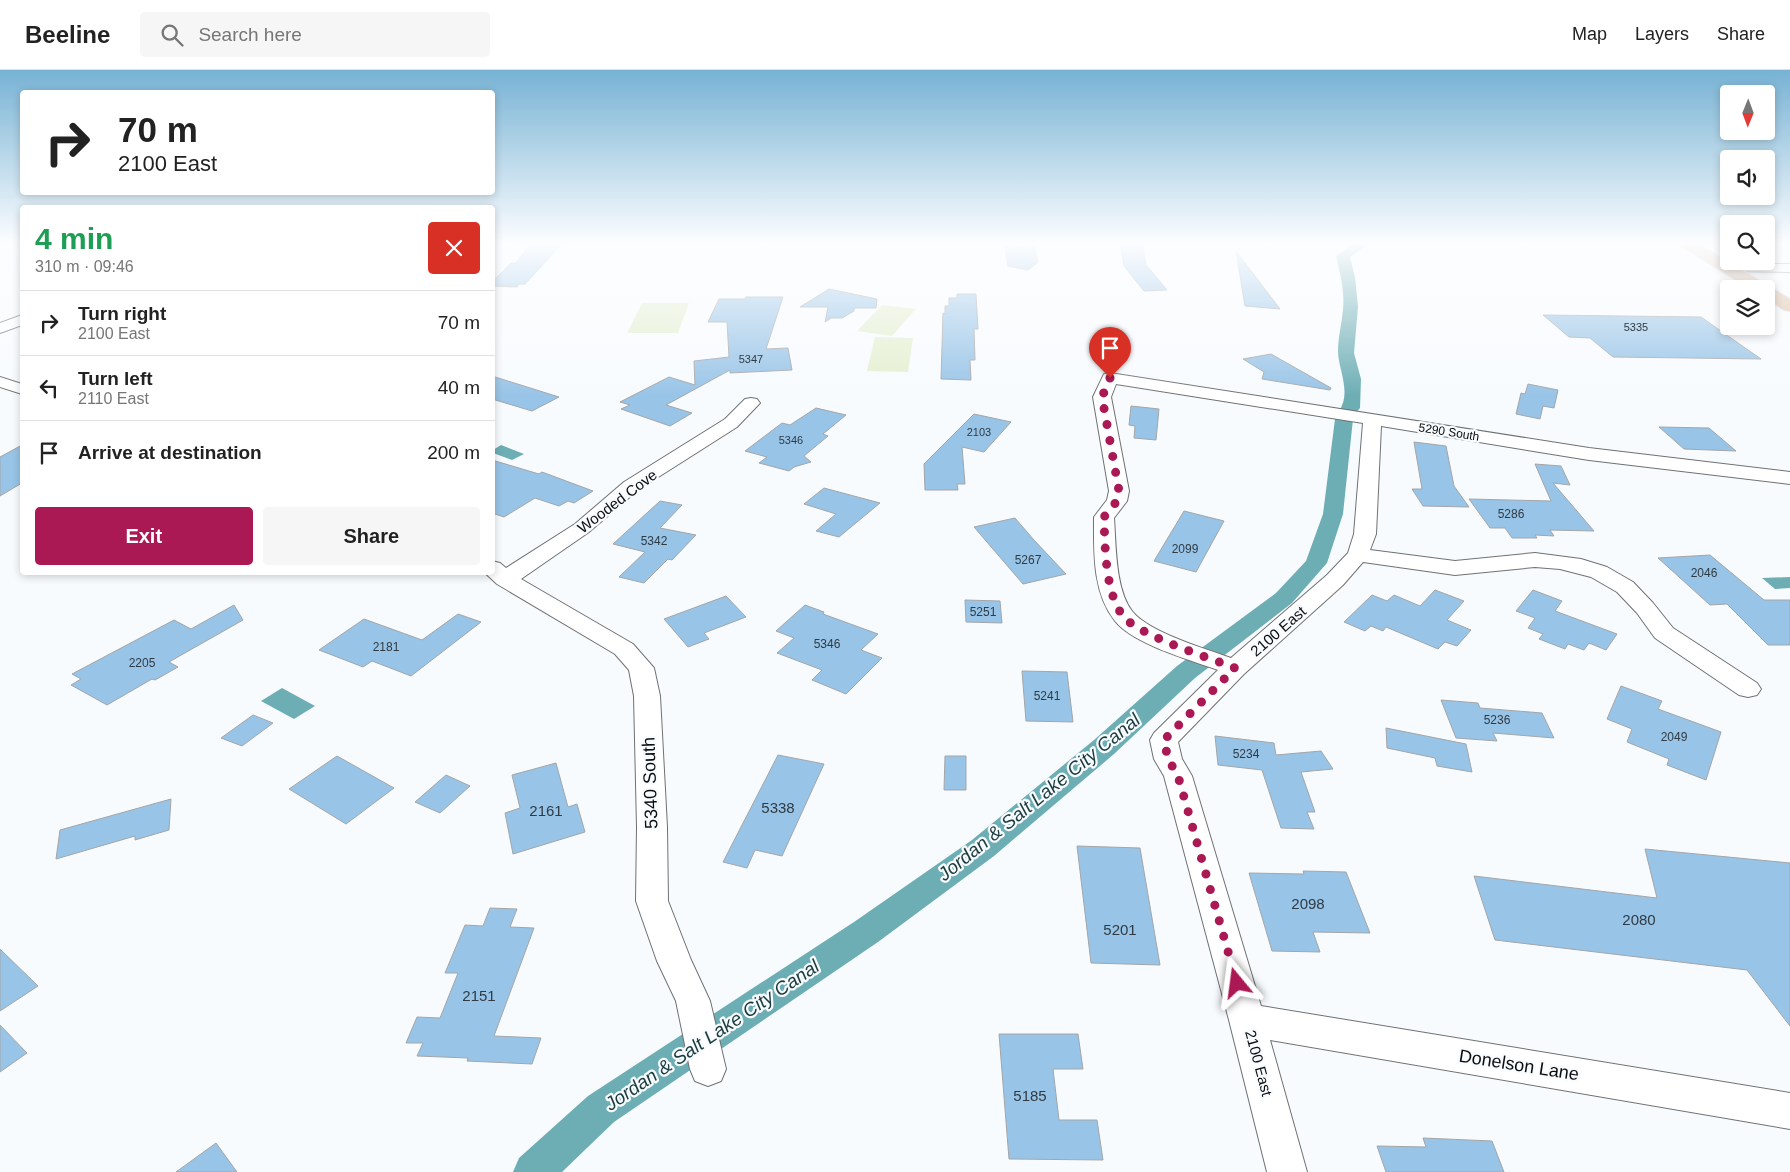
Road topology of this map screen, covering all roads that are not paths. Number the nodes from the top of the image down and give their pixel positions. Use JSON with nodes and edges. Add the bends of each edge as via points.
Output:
{"nodes":[{"id":1,"x":1775,"y":297,"type":"edge"},
{"id":2,"x":1790,"y":306,"type":"edge"},
{"id":3,"x":20,"y":321,"type":"edge"},
{"id":4,"x":0,"y":328,"type":"edge"},
{"id":5,"x":0,"y":382,"type":"edge"},
{"id":6,"x":20,"y":388,"type":"edge"},
{"id":7,"x":751,"y":404,"type":"dead end"},
{"id":8,"x":1353,"y":417,"type":"junction"},
{"id":9,"x":1790,"y":478,"type":"edge"},
{"id":10,"x":1358,"y":555,"type":"junction"},
{"id":11,"x":499,"y":574,"type":"edge"},
{"id":12,"x":1227,"y":665,"type":"junction"},
{"id":13,"x":1748,"y":689,"type":"dead end"},
{"id":14,"x":1248,"y":1020,"type":"junction"},
{"id":15,"x":708,"y":1069,"type":"dead end"},
{"id":16,"x":1790,"y":1111,"type":"edge"},
{"id":17,"x":1287,"y":1172,"type":"edge"}],
"edges":[{"from":1,"to":2,"type":"main road"},
{"from":3,"to":4,"type":"street"},
{"from":5,"to":6,"type":"street"},
{"from":7,"to":11,"type":"street","name":"Wooded Cove","via":[[731,423],[631,486],[582,528]]},
{"from":8,"to":9,"type":"street","name":"5290 South","via":[[1626,459]]},
{"from":8,"to":10,"type":"street","name":"2100 East","via":[[1365,534]]},
{"from":8,"to":12,"type":"street","name":"5290 South","via":[[1110,378],[1102,397],[1119,491],[1117,501],[1104,517],[1105,552],[1113,597],[1124,618],[1145,633]]},
{"from":10,"to":12,"type":"street","name":"2100 East","via":[[1335,580]]},
{"from":10,"to":13,"type":"street","via":[[1455,568],[1535,560],[1581,566],[1606,575],[1625,587],[1664,632]]},
{"from":11,"to":15,"type":"street","name":"5340 South","via":[[624,649],[641,668],[647,696],[652,901],[667,945],[693,1001]]},
{"from":12,"to":14,"type":"street","name":"2100 East","via":[[1164,740],[1168,759],[1178,776]]},
{"from":14,"to":16,"type":"street","name":"Donelson Lane"},
{"from":14,"to":17,"type":"street","name":"2100 East"}]}
